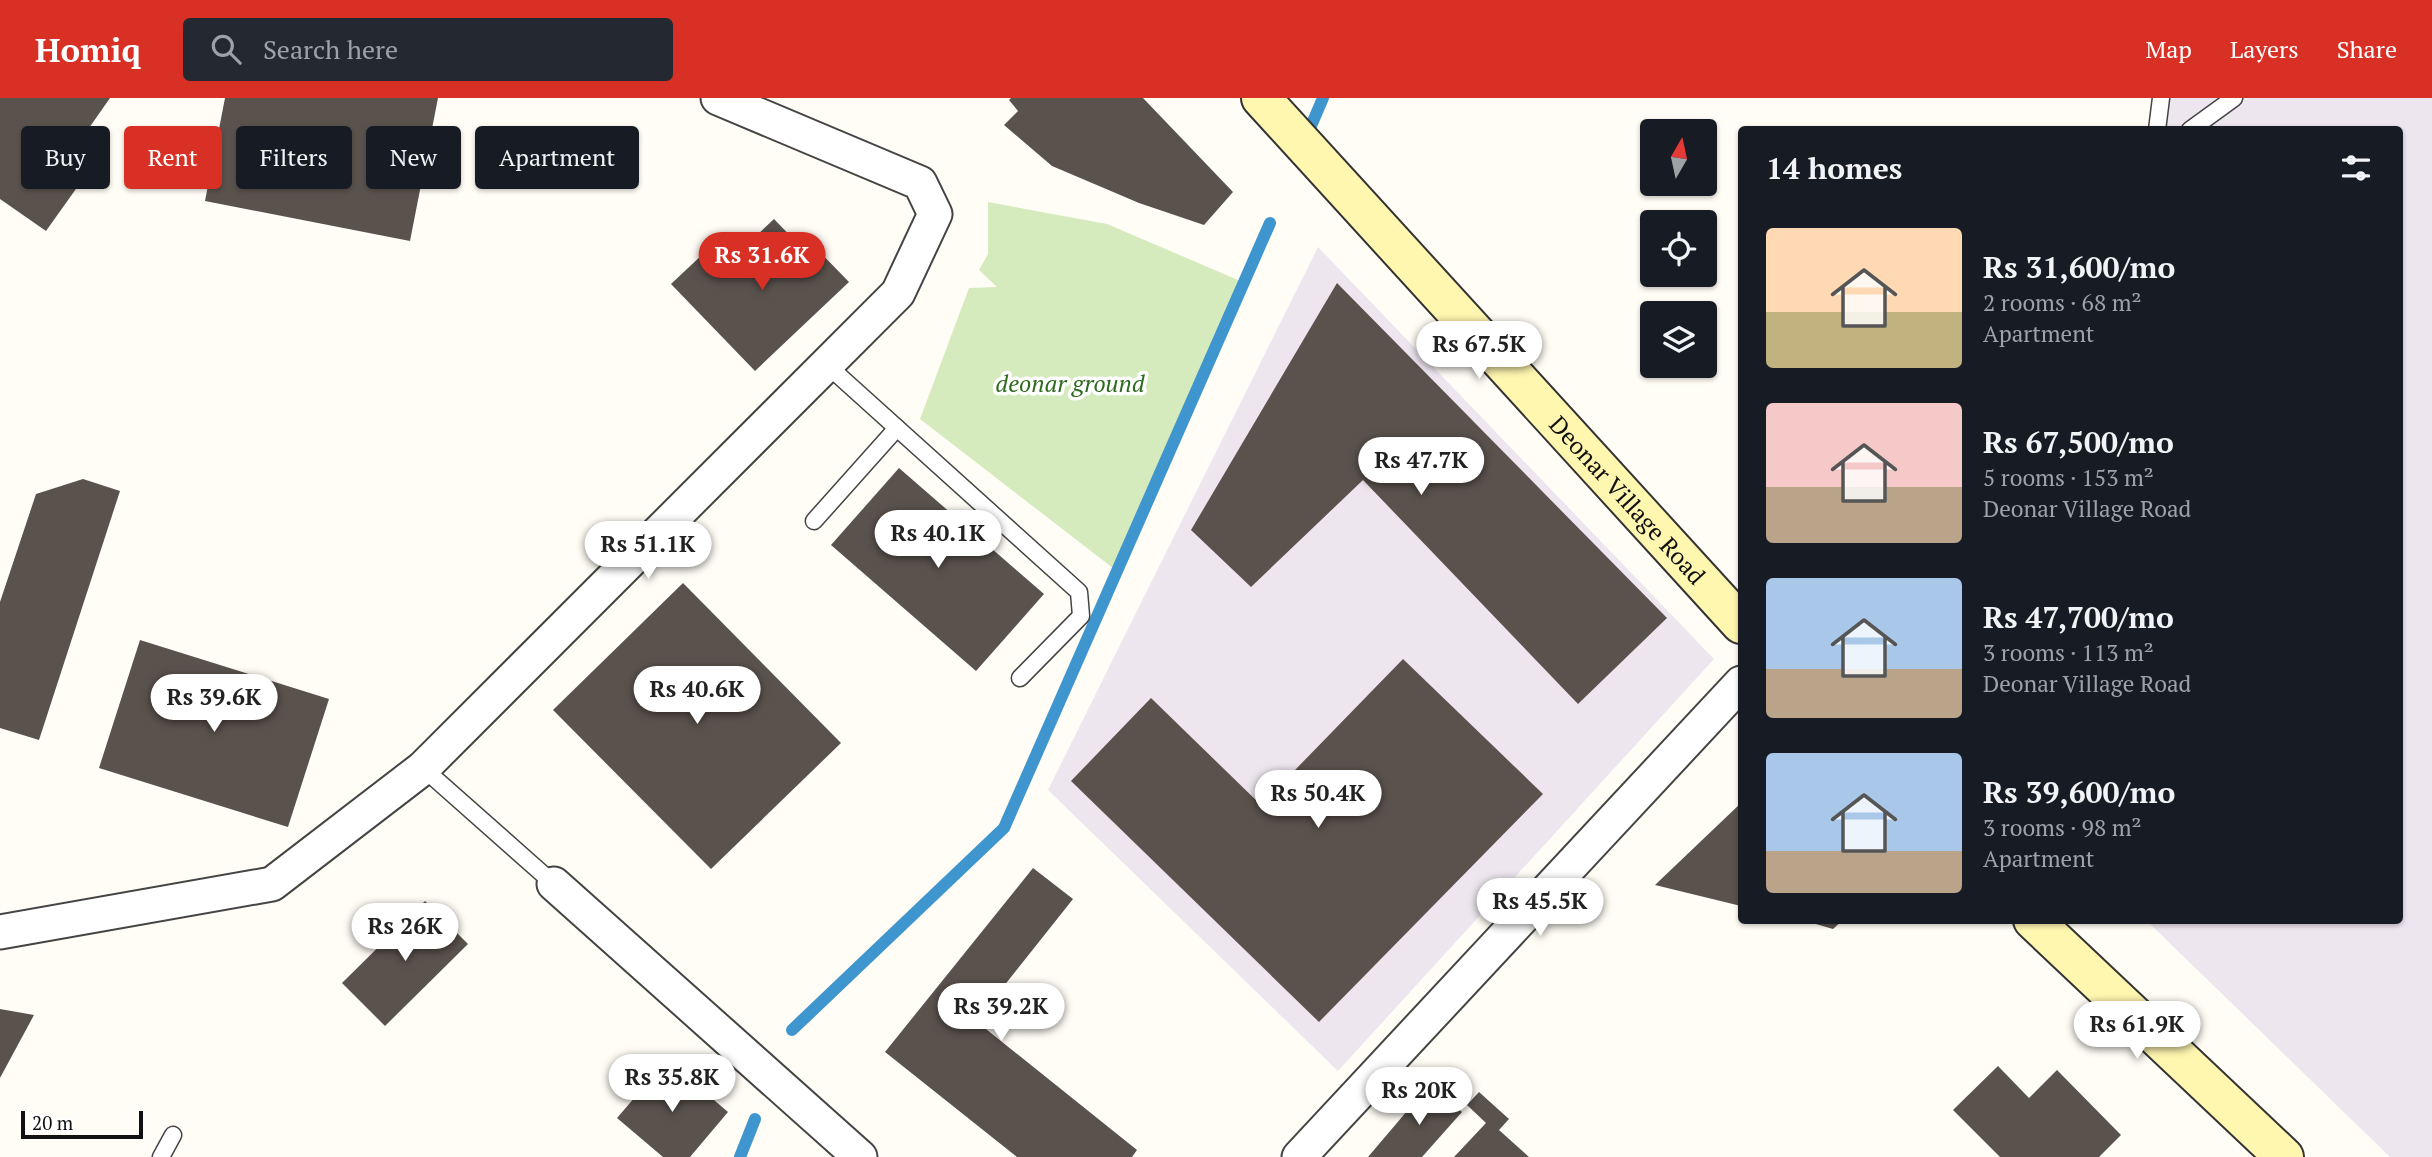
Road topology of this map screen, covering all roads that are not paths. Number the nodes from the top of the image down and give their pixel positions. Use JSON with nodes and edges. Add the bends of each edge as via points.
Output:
{"nodes":[{"id":1,"x":718,"y":98,"type":"edge"},
{"id":2,"x":1261,"y":98,"type":"edge"},
{"id":3,"x":2161,"y":98,"type":"edge"},
{"id":4,"x":2234,"y":98,"type":"edge"},
{"id":5,"x":2158,"y":126,"type":"edge"},
{"id":6,"x":2196,"y":126,"type":"edge"},
{"id":7,"x":826,"y":364,"type":"junction"},
{"id":8,"x":897,"y":428,"type":"junction"},
{"id":9,"x":814,"y":521,"type":"dead end"},
{"id":10,"x":1738,"y":621,"type":"edge"},
{"id":11,"x":1020,"y":678,"type":"dead end"},
{"id":12,"x":1738,"y":686,"type":"edge"},
{"id":13,"x":423,"y":768,"type":"junction"},
{"id":14,"x":554,"y":884,"type":"joint"},
{"id":15,"x":2037,"y":924,"type":"edge"},
{"id":16,"x":0,"y":932,"type":"edge"},
{"id":17,"x":173,"y":1135,"type":"dead end"},
{"id":18,"x":161,"y":1157,"type":"edge"},
{"id":19,"x":860,"y":1157,"type":"edge"},
{"id":20,"x":1298,"y":1157,"type":"edge"},
{"id":21,"x":2284,"y":1157,"type":"edge"}],
"edges":[{"from":1,"to":7,"type":"street","via":[[920,183],[935,214],[898,293]]},
{"from":2,"to":10,"type":"main road","name":"Deonar Village Road"},
{"from":3,"to":5,"type":"lane"},
{"from":4,"to":6,"type":"lane"},
{"from":7,"to":8,"type":"lane"},
{"from":7,"to":13,"type":"street"},
{"from":8,"to":9,"type":"lane"},
{"from":8,"to":11,"type":"lane","via":[[1079,592],[1081,616]]},
{"from":12,"to":20,"type":"street"},
{"from":13,"to":14,"type":"lane"},
{"from":13,"to":16,"type":"street","via":[[272,884]]},
{"from":14,"to":19,"type":"street"},
{"from":15,"to":21,"type":"main road"},
{"from":17,"to":18,"type":"lane"}]}
